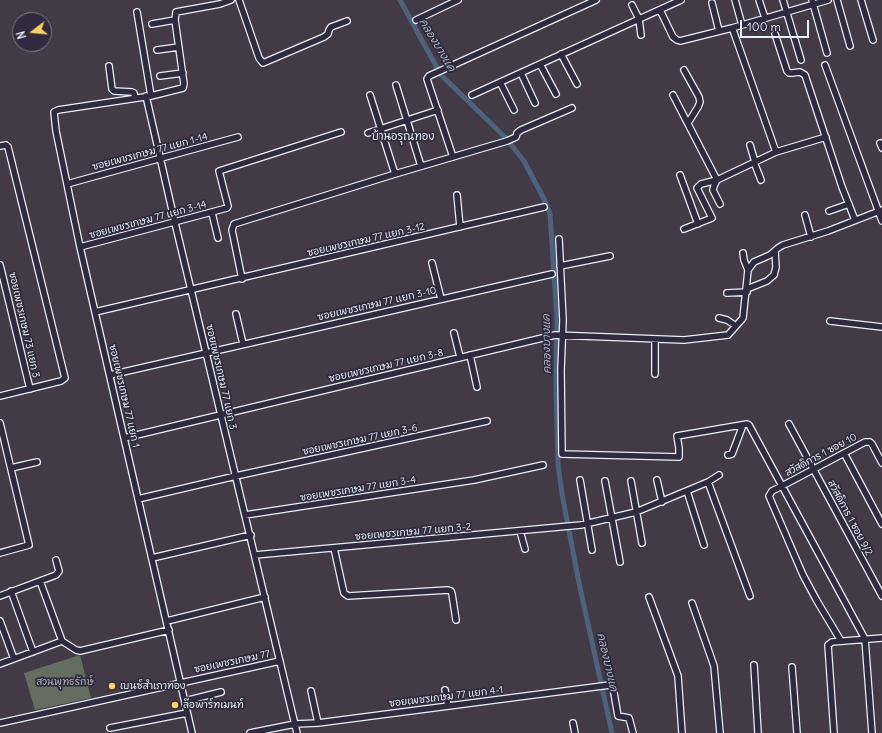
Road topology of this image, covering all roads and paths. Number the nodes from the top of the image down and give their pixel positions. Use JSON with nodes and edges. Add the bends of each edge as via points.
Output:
{"nodes":[{"id":1,"x":231,"y":0,"type":"edge"},
{"id":2,"x":238,"y":0,"type":"edge"},
{"id":3,"x":458,"y":0,"type":"edge"},
{"id":4,"x":596,"y":0,"type":"edge"},
{"id":5,"x":681,"y":0,"type":"edge"},
{"id":6,"x":735,"y":0,"type":"edge"},
{"id":7,"x":760,"y":0,"type":"edge"},
{"id":8,"x":783,"y":0,"type":"edge"},
{"id":9,"x":828,"y":0,"type":"edge"},
{"id":10,"x":838,"y":0,"type":"edge"},
{"id":11,"x":861,"y":0,"type":"edge"},
{"id":12,"x":630,"y":2,"type":"edge"},
{"id":13,"x":813,"y":2,"type":"edge"},
{"id":14,"x":712,"y":3,"type":"dead end"},
{"id":15,"x":660,"y":10,"type":"junction"},
{"id":16,"x":137,"y":12,"type":"dead end"},
{"id":17,"x":787,"y":12,"type":"junction"},
{"id":18,"x":765,"y":18,"type":"junction"},
{"id":19,"x":639,"y":19,"type":"junction"},
{"id":20,"x":175,"y":20,"type":"junction"},
{"id":21,"x":416,"y":20,"type":"dead end"},
{"id":22,"x":347,"y":21,"type":"dead end"},
{"id":23,"x":152,"y":24,"type":"dead end"},
{"id":24,"x":742,"y":25,"type":"junction"},
{"id":25,"x":733,"y":30,"type":"dead end"},
{"id":26,"x":719,"y":31,"type":"junction"},
{"id":27,"x":641,"y":34,"type":"dead end"},
{"id":28,"x":776,"y":34,"type":"dead end"},
{"id":29,"x":872,"y":40,"type":"dead end"},
{"id":30,"x":850,"y":46,"type":"dead end"},
{"id":31,"x":179,"y":47,"type":"junction"},
{"id":32,"x":157,"y":50,"type":"dead end"},
{"id":33,"x":828,"y":53,"type":"dead end"},
{"id":34,"x":561,"y":54,"type":"junction"},
{"id":35,"x":800,"y":60,"type":"dead end"},
{"id":36,"x":540,"y":64,"type":"junction"},
{"id":37,"x":825,"y":65,"type":"dead end"},
{"id":38,"x":109,"y":66,"type":"dead end"},
{"id":39,"x":684,"y":70,"type":"dead end"},
{"id":40,"x":183,"y":72,"type":"junction"},
{"id":41,"x":521,"y":73,"type":"junction"},
{"id":42,"x":160,"y":76,"type":"dead end"},
{"id":43,"x":500,"y":82,"type":"junction"},
{"id":44,"x":577,"y":84,"type":"dead end"},
{"id":45,"x":396,"y":85,"type":"dead end"},
{"id":46,"x":556,"y":94,"type":"dead end"},
{"id":47,"x":370,"y":95,"type":"dead end"},
{"id":48,"x":472,"y":95,"type":"dead end"},
{"id":49,"x":148,"y":96,"type":"junction"},
{"id":50,"x":673,"y":96,"type":"dead end"},
{"id":51,"x":135,"y":98,"type":"junction"},
{"id":52,"x":535,"y":102,"type":"dead end"},
{"id":53,"x":572,"y":108,"type":"dead end"},
{"id":54,"x":438,"y":110,"type":"junction"},
{"id":55,"x":514,"y":110,"type":"dead end"},
{"id":56,"x":407,"y":120,"type":"junction"},
{"id":57,"x":688,"y":123,"type":"junction"},
{"id":58,"x":381,"y":129,"type":"junction"},
{"id":59,"x":341,"y":132,"type":"dead end"},
{"id":60,"x":368,"y":133,"type":"dead end"},
{"id":61,"x":238,"y":137,"type":"dead end"},
{"id":62,"x":826,"y":137,"type":"junction"},
{"id":63,"x":750,"y":145,"type":"dead end"},
{"id":64,"x":0,"y":146,"type":"edge"},
{"id":65,"x":776,"y":152,"type":"junction"},
{"id":66,"x":453,"y":157,"type":"junction"},
{"id":67,"x":160,"y":159,"type":"junction"},
{"id":68,"x":755,"y":162,"type":"junction"},
{"id":69,"x":421,"y":166,"type":"junction"},
{"id":70,"x":395,"y":174,"type":"junction"},
{"id":71,"x":680,"y":175,"type":"dead end"},
{"id":72,"x":717,"y":180,"type":"junction"},
{"id":73,"x":760,"y":180,"type":"dead end"},
{"id":74,"x":66,"y":184,"type":"junction"},
{"id":75,"x":457,"y":195,"type":"dead end"},
{"id":76,"x":720,"y":204,"type":"dead end"},
{"id":77,"x":849,"y":204,"type":"junction"},
{"id":78,"x":544,"y":207,"type":"dead end"},
{"id":79,"x":880,"y":210,"type":"edge"},
{"id":80,"x":829,"y":211,"type":"dead end"},
{"id":81,"x":212,"y":213,"type":"junction"},
{"id":82,"x":805,"y":215,"type":"dead end"},
{"id":83,"x":855,"y":220,"type":"junction"},
{"id":84,"x":882,"y":221,"type":"edge"},
{"id":85,"x":175,"y":223,"type":"junction"},
{"id":86,"x":698,"y":224,"type":"junction"},
{"id":87,"x":460,"y":227,"type":"junction"},
{"id":88,"x":684,"y":229,"type":"dead end"},
{"id":89,"x":811,"y":237,"type":"junction"},
{"id":90,"x":218,"y":238,"type":"dead end"},
{"id":91,"x":559,"y":239,"type":"dead end"},
{"id":92,"x":80,"y":247,"type":"junction"},
{"id":93,"x":775,"y":251,"type":"junction"},
{"id":94,"x":742,"y":253,"type":"dead end"},
{"id":95,"x":610,"y":256,"type":"dead end"},
{"id":96,"x":432,"y":263,"type":"dead end"},
{"id":97,"x":0,"y":265,"type":"edge"},
{"id":98,"x":560,"y":266,"type":"junction"},
{"id":99,"x":748,"y":270,"type":"junction"},
{"id":100,"x":552,"y":274,"type":"dead end"},
{"id":101,"x":242,"y":279,"type":"junction"},
{"id":102,"x":192,"y":290,"type":"junction"},
{"id":103,"x":747,"y":291,"type":"junction"},
{"id":104,"x":727,"y":293,"type":"dead end"},
{"id":105,"x":441,"y":299,"type":"junction"},
{"id":106,"x":95,"y":312,"type":"junction"},
{"id":107,"x":236,"y":314,"type":"dead end"},
{"id":108,"x":719,"y":318,"type":"dead end"},
{"id":109,"x":830,"y":321,"type":"dead end"},
{"id":110,"x":736,"y":326,"type":"junction"},
{"id":111,"x":882,"y":326,"type":"edge"},
{"id":112,"x":454,"y":333,"type":"dead end"},
{"id":113,"x":563,"y":335,"type":"junction"},
{"id":114,"x":655,"y":339,"type":"junction"},
{"id":115,"x":243,"y":344,"type":"junction"},
{"id":116,"x":206,"y":353,"type":"junction"},
{"id":117,"x":470,"y":355,"type":"junction"},
{"id":118,"x":460,"y":357,"type":"junction"},
{"id":119,"x":654,"y":374,"type":"dead end"},
{"id":120,"x":110,"y":375,"type":"junction"},
{"id":121,"x":478,"y":387,"type":"dead end"},
{"id":122,"x":30,"y":389,"type":"junction"},
{"id":123,"x":0,"y":396,"type":"edge"},
{"id":124,"x":221,"y":415,"type":"junction"},
{"id":125,"x":487,"y":421,"type":"dead end"},
{"id":126,"x":0,"y":423,"type":"edge"},
{"id":127,"x":789,"y":424,"type":"dead end"},
{"id":128,"x":742,"y":425,"type":"junction"},
{"id":129,"x":124,"y":438,"type":"junction"},
{"id":130,"x":844,"y":453,"type":"junction"},
{"id":131,"x":728,"y":455,"type":"dead end"},
{"id":132,"x":37,"y":462,"type":"dead end"},
{"id":133,"x":882,"y":462,"type":"edge"},
{"id":134,"x":543,"y":465,"type":"dead end"},
{"id":135,"x":11,"y":468,"type":"junction"},
{"id":136,"x":813,"y":469,"type":"junction"},
{"id":137,"x":720,"y":475,"type":"dead end"},
{"id":138,"x":236,"y":476,"type":"junction"},
{"id":139,"x":580,"y":480,"type":"dead end"},
{"id":140,"x":657,"y":480,"type":"dead end"},
{"id":141,"x":605,"y":481,"type":"dead end"},
{"id":142,"x":631,"y":481,"type":"dead end"},
{"id":143,"x":708,"y":482,"type":"junction"},
{"id":144,"x":782,"y":486,"type":"junction"},
{"id":145,"x":687,"y":491,"type":"junction"},
{"id":146,"x":138,"y":499,"type":"junction"},
{"id":147,"x":662,"y":502,"type":"junction"},
{"id":148,"x":636,"y":512,"type":"junction"},
{"id":149,"x":245,"y":515,"type":"junction"},
{"id":150,"x":612,"y":519,"type":"junction"},
{"id":151,"x":588,"y":524,"type":"junction"},
{"id":152,"x":882,"y":524,"type":"edge"},
{"id":153,"x":520,"y":531,"type":"junction"},
{"id":154,"x":251,"y":536,"type":"junction"},
{"id":155,"x":642,"y":543,"type":"dead end"},
{"id":156,"x":704,"y":545,"type":"dead end"},
{"id":157,"x":334,"y":548,"type":"junction"},
{"id":158,"x":525,"y":549,"type":"dead end"},
{"id":159,"x":592,"y":550,"type":"dead end"},
{"id":160,"x":0,"y":553,"type":"edge"},
{"id":161,"x":255,"y":555,"type":"junction"},
{"id":162,"x":152,"y":558,"type":"junction"},
{"id":163,"x":56,"y":560,"type":"dead end"},
{"id":164,"x":620,"y":562,"type":"dead end"},
{"id":165,"x":40,"y":581,"type":"junction"},
{"id":166,"x":11,"y":592,"type":"junction"},
{"id":167,"x":0,"y":595,"type":"edge"},
{"id":168,"x":750,"y":596,"type":"dead end"},
{"id":169,"x":882,"y":596,"type":"edge"},
{"id":170,"x":649,"y":597,"type":"dead end"},
{"id":171,"x":265,"y":598,"type":"junction"},
{"id":172,"x":692,"y":603,"type":"dead end"},
{"id":173,"x":456,"y":620,"type":"dead end"},
{"id":174,"x":0,"y":621,"type":"edge"},
{"id":175,"x":167,"y":621,"type":"junction"},
{"id":176,"x":169,"y":630,"type":"junction"},
{"id":177,"x":882,"y":638,"type":"edge"},
{"id":178,"x":865,"y":639,"type":"junction"},
{"id":179,"x":62,"y":641,"type":"junction"},
{"id":180,"x":841,"y":641,"type":"junction"},
{"id":181,"x":33,"y":652,"type":"junction"},
{"id":182,"x":14,"y":659,"type":"junction"},
{"id":183,"x":280,"y":661,"type":"junction"},
{"id":184,"x":0,"y":664,"type":"edge"},
{"id":185,"x":754,"y":665,"type":"dead end"},
{"id":186,"x":792,"y":667,"type":"dead end"},
{"id":187,"x":181,"y":683,"type":"junction"},
{"id":188,"x":445,"y":690,"type":"dead end"},
{"id":189,"x":311,"y":691,"type":"dead end"},
{"id":190,"x":221,"y":692,"type":"dead end"},
{"id":191,"x":185,"y":701,"type":"junction"},
{"id":192,"x":448,"y":706,"type":"junction"},
{"id":193,"x":187,"y":713,"type":"junction"},
{"id":194,"x":0,"y":723,"type":"edge"},
{"id":195,"x":318,"y":723,"type":"junction"},
{"id":196,"x":573,"y":723,"type":"dead end"},
{"id":197,"x":295,"y":724,"type":"junction"},
{"id":198,"x":110,"y":728,"type":"dead end"},
{"id":199,"x":192,"y":733,"type":"edge"},
{"id":200,"x":250,"y":733,"type":"edge"},
{"id":201,"x":297,"y":733,"type":"edge"},
{"id":202,"x":575,"y":733,"type":"edge"},
{"id":203,"x":633,"y":733,"type":"edge"},
{"id":204,"x":682,"y":733,"type":"edge"},
{"id":205,"x":720,"y":733,"type":"edge"},
{"id":206,"x":758,"y":733,"type":"edge"},
{"id":207,"x":796,"y":733,"type":"edge"},
{"id":208,"x":834,"y":733,"type":"edge"},
{"id":209,"x":872,"y":733,"type":"edge"}],
"edges":[{"from":1,"to":20,"type":"street","via":[[176,12]]},
{"from":2,"to":22,"type":"street","via":[[263,63],[324,37],[331,27]]},
{"from":3,"to":21,"type":"street"},
{"from":4,"to":54,"type":"street","via":[[429,76],[428,82]]},
{"from":5,"to":15,"type":"street"},
{"from":6,"to":24,"type":"street"},
{"from":7,"to":18,"type":"street"},
{"from":8,"to":17,"type":"street"},
{"from":9,"to":13,"type":"street"},
{"from":10,"to":30,"type":"street"},
{"from":11,"to":29,"type":"street"},
{"from":12,"to":19,"type":"street"},
{"from":13,"to":17,"type":"street"},
{"from":13,"to":33,"type":"street"},
{"from":14,"to":26,"type":"street"},
{"from":15,"to":19,"type":"street"},
{"from":15,"to":26,"type":"street","via":[[673,37],[677,40]]},
{"from":16,"to":49,"type":"street","name":"ซอยเพชรเกษม 77 แยก 3"},
{"from":17,"to":18,"type":"street"},
{"from":17,"to":35,"type":"street"},
{"from":18,"to":24,"type":"street"},
{"from":19,"to":27,"type":"street"},
{"from":19,"to":34,"type":"street"},
{"from":20,"to":23,"type":"street"},
{"from":20,"to":31,"type":"street"},
{"from":24,"to":26,"type":"street"},
{"from":25,"to":65,"type":"street"},
{"from":28,"to":62,"type":"street","via":[[787,71],[805,75]]},
{"from":31,"to":32,"type":"street"},
{"from":31,"to":40,"type":"street"},
{"from":34,"to":36,"type":"street"},
{"from":34,"to":44,"type":"street"},
{"from":36,"to":41,"type":"street"},
{"from":36,"to":46,"type":"street"},
{"from":37,"to":79,"type":"street"},
{"from":38,"to":51,"type":"street","via":[[114,91],[132,92]]},
{"from":39,"to":57,"type":"street","via":[[700,102]]},
{"from":40,"to":42,"type":"street"},
{"from":40,"to":49,"type":"street","via":[[183,88]]},
{"from":41,"to":43,"type":"street"},
{"from":41,"to":52,"type":"street"},
{"from":43,"to":48,"type":"street"},
{"from":43,"to":55,"type":"street"},
{"from":45,"to":56,"type":"street"},
{"from":47,"to":58,"type":"street"},
{"from":49,"to":51,"type":"street"},
{"from":49,"to":67,"type":"street","name":"ซอยเพชรเกษม 77 แยก 3"},
{"from":50,"to":57,"type":"street"},
{"from":51,"to":74,"type":"street","name":"ซอยเพชรเกษม 77 แยก 1","via":[[54,112]]},
{"from":53,"to":66,"type":"street","via":[[517,132],[513,138]]},
{"from":54,"to":56,"type":"street"},
{"from":54,"to":66,"type":"street"},
{"from":56,"to":58,"type":"street"},
{"from":56,"to":69,"type":"street"},
{"from":57,"to":72,"type":"street"},
{"from":58,"to":60,"type":"street"},
{"from":58,"to":70,"type":"street"},
{"from":59,"to":81,"type":"street","name":"ซอยเพชรเกษม 77 แยก 3-14","via":[[219,171],[228,206]]},
{"from":61,"to":67,"type":"street","name":"ซอยเพชรเกษม 77 แยก 1-14"},
{"from":62,"to":65,"type":"street"},
{"from":62,"to":77,"type":"street"},
{"from":63,"to":68,"type":"street"},
{"from":64,"to":122,"type":"street","via":[[8,147],[65,378]]},
{"from":65,"to":68,"type":"street"},
{"from":66,"to":69,"type":"street"},
{"from":67,"to":74,"type":"street","name":"ซอยเพชรเกษม 77 แยก 1-14"},
{"from":67,"to":85,"type":"street","name":"ซอยเพชรเกษม 77 แยก 3"},
{"from":68,"to":72,"type":"street"},
{"from":68,"to":73,"type":"street"},
{"from":69,"to":70,"type":"street"},
{"from":70,"to":101,"type":"street","via":[[234,224],[232,230]]},
{"from":71,"to":86,"type":"street"},
{"from":72,"to":76,"type":"street","via":[[713,190]]},
{"from":72,"to":86,"type":"street","via":[[701,184],[697,188],[712,217]]},
{"from":74,"to":92,"type":"street","name":"ซอยเพชรเกษม 77 แยก 1"},
{"from":75,"to":87,"type":"street"},
{"from":77,"to":80,"type":"street"},
{"from":77,"to":83,"type":"street"},
{"from":78,"to":87,"type":"street","name":"ซอยเพชรเกษม 77 แยก 3-12"},
{"from":79,"to":83,"type":"street"},
{"from":79,"to":84,"type":"street"},
{"from":81,"to":85,"type":"street","name":"ซอยเพชรเกษม 77 แยก 3-14"},
{"from":81,"to":90,"type":"street"},
{"from":82,"to":89,"type":"street"},
{"from":83,"to":89,"type":"street"},
{"from":85,"to":92,"type":"street","name":"ซอยเพชรเกษม 77 แยก 3-14"},
{"from":85,"to":102,"type":"street","name":"ซอยเพชรเกษม 77 แยก 3"},
{"from":86,"to":88,"type":"street"},
{"from":87,"to":101,"type":"street","name":"ซอยเพชรเกษม 77 แยก 3-12"},
{"from":89,"to":93,"type":"street","via":[[784,245]]},
{"from":91,"to":98,"type":"street"},
{"from":92,"to":106,"type":"street","name":"ซอยเพชรเกษม 77 แยก 1"},
{"from":93,"to":99,"type":"street","via":[[754,262]]},
{"from":93,"to":103,"type":"street","via":[[774,276]]},
{"from":94,"to":99,"type":"street"},
{"from":95,"to":98,"type":"street"},
{"from":96,"to":105,"type":"street"},
{"from":97,"to":122,"type":"street","name":"ซอยเพชรเกษม 73 แยก 3"},
{"from":98,"to":113,"type":"street"},
{"from":99,"to":103,"type":"street"},
{"from":100,"to":105,"type":"street","name":"ซอยเพชรเกษม 77 แยก 3-10"},
{"from":101,"to":102,"type":"street","name":"ซอยเพชรเกษม 77 แยก 3-12"},
{"from":102,"to":106,"type":"street","name":"ซอยเพชรเกษม 77 แยก 3-12"},
{"from":102,"to":116,"type":"street","name":"ซอยเพชรเกษม 77 แยก 3"},
{"from":103,"to":104,"type":"street"},
{"from":103,"to":110,"type":"street","via":[[743,318]]},
{"from":105,"to":115,"type":"street","name":"ซอยเพชรเกษม 77 แยก 3-10"},
{"from":106,"to":120,"type":"street","name":"ซอยเพชรเกษม 77 แยก 1"},
{"from":107,"to":115,"type":"street"},
{"from":108,"to":110,"type":"street"},
{"from":109,"to":111,"type":"street"},
{"from":110,"to":114,"type":"street","name":"ซอยเพชรเกษม 77 แยก 3-8","via":[[728,335],[723,336],[684,340]]},
{"from":112,"to":118,"type":"street"},
{"from":113,"to":114,"type":"street","name":"ซอยเพชรเกษม 77 แยก 3-8"},
{"from":113,"to":117,"type":"street","name":"ซอยเพชรเกษม 77 แยก 3-8"},
{"from":113,"to":128,"type":"street","via":[[562,454],[679,457],[677,436]]},
{"from":114,"to":119,"type":"street"},
{"from":115,"to":116,"type":"street","name":"ซอยเพชรเกษม 77 แยก 3-10"},
{"from":116,"to":120,"type":"street","name":"ซอยเพชรเกษม 77 แยก 3-10"},
{"from":116,"to":124,"type":"street","name":"ซอยเพชรเกษม 77 แยก 3"},
{"from":117,"to":118,"type":"street","name":"ซอยเพชรเกษม 77 แยก 3-8"},
{"from":117,"to":121,"type":"street"},
{"from":118,"to":124,"type":"street","name":"ซอยเพชรเกษม 77 แยก 3-8"},
{"from":120,"to":129,"type":"street","name":"ซอยเพชรเกษม 77 แยก 1"},
{"from":122,"to":123,"type":"street"},
{"from":124,"to":129,"type":"street","name":"ซอยเพชรเกษม 77 แยก 3-8"},
{"from":124,"to":138,"type":"street","name":"ซอยเพชรเกษม 77 แยก 3"},
{"from":125,"to":138,"type":"street","name":"ซอยเพชรเกษม 77 แยก 3-6"},
{"from":126,"to":135,"type":"street"},
{"from":127,"to":136,"type":"street","name":"สวัสดิการ 1 ซอย 9/2"},
{"from":128,"to":131,"type":"street","via":[[732,454]]},
{"from":128,"to":144,"type":"street","via":[[747,424],[751,427]]},
{"from":129,"to":146,"type":"street","name":"ซอยเพชรเกษม 77 แยก 1"},
{"from":130,"to":133,"type":"street","name":"สวัสดิการ 1 ซอย 10","via":[[868,442],[872,444]]},
{"from":130,"to":136,"type":"street","name":"สวัสดิการ 1 ซอย 10"},
{"from":130,"to":152,"type":"street"},
{"from":132,"to":135,"type":"street"},
{"from":134,"to":149,"type":"street","name":"ซอยเพชรเกษม 77 แยก 3-4","via":[[474,480]]},
{"from":135,"to":160,"type":"street","via":[[29,546]]},
{"from":136,"to":144,"type":"street","name":"สวัสดิการ 1 ซอย 10"},
{"from":136,"to":169,"type":"street","name":"สวัสดิการ 1 ซอย 9/2"},
{"from":137,"to":143,"type":"street","name":"ซอยเพชรเกษม 77 แยก 3-2"},
{"from":138,"to":146,"type":"street","name":"ซอยเพชรเกษม 77 แยก 3-6"},
{"from":138,"to":149,"type":"street","name":"ซอยเพชรเกษม 77 แยก 3"},
{"from":139,"to":151,"type":"street"},
{"from":140,"to":147,"type":"street"},
{"from":141,"to":150,"type":"street"},
{"from":142,"to":148,"type":"street"},
{"from":143,"to":145,"type":"street","name":"ซอยเพชรเกษม 77 แยก 3-2"},
{"from":143,"to":168,"type":"street"},
{"from":144,"to":178,"type":"street"},
{"from":144,"to":180,"type":"street","name":"สวัสดิการ 1 ซอย 10","via":[[772,491],[770,499],[803,575]]},
{"from":145,"to":147,"type":"street","name":"ซอยเพชรเกษม 77 แยก 3-2"},
{"from":145,"to":156,"type":"street"},
{"from":146,"to":162,"type":"street","name":"ซอยเพชรเกษม 77 แยก 1"},
{"from":147,"to":148,"type":"street","name":"ซอยเพชรเกษม 77 แยก 3-2"},
{"from":148,"to":150,"type":"street","name":"ซอยเพชรเกษม 77 แยก 3-2"},
{"from":148,"to":155,"type":"street"},
{"from":149,"to":154,"type":"street","name":"ซอยเพชรเกษม 77 แยก 3"},
{"from":150,"to":151,"type":"street","name":"ซอยเพชรเกษม 77 แยก 3-2"},
{"from":150,"to":164,"type":"street"},
{"from":151,"to":153,"type":"street","name":"ซอยเพชรเกษม 77 แยก 3-2"},
{"from":151,"to":159,"type":"street"},
{"from":153,"to":157,"type":"street","name":"ซอยเพชรเกษม 77 แยก 3-2"},
{"from":153,"to":158,"type":"street"},
{"from":154,"to":161,"type":"street","name":"ซอยเพชรเกษม 77 แยก 3"},
{"from":154,"to":162,"type":"street"},
{"from":157,"to":161,"type":"street","name":"ซอยเพชรเกษม 77 แยก 3-2"},
{"from":157,"to":173,"type":"street","via":[[344,593],[348,596],[448,590],[452,594]]},
{"from":161,"to":171,"type":"street","name":"ซอยเพชรเกษม 77 แยก 3"},
{"from":162,"to":175,"type":"street","name":"ซอยเพชรเกษม 77 แยก 1"},
{"from":163,"to":165,"type":"street","via":[[58,573]]},
{"from":165,"to":166,"type":"street"},
{"from":165,"to":179,"type":"street"},
{"from":166,"to":167,"type":"street"},
{"from":166,"to":181,"type":"street"},
{"from":170,"to":204,"type":"street","via":[[678,676]]},
{"from":171,"to":175,"type":"street"},
{"from":171,"to":183,"type":"street","name":"ซอยเพชรเกษม 77 แยก 3"},
{"from":172,"to":205,"type":"street","via":[[714,666]]},
{"from":174,"to":182,"type":"street"},
{"from":175,"to":176,"type":"street","name":"ซอยเพชรเกษม 77 แยก 1"},
{"from":176,"to":179,"type":"street","via":[[80,651]]},
{"from":176,"to":187,"type":"street","name":"ซอยเพชรเกษม 77 แยก 1"},
{"from":177,"to":178,"type":"street"},
{"from":178,"to":180,"type":"street"},
{"from":178,"to":209,"type":"street"},
{"from":179,"to":181,"type":"street"},
{"from":180,"to":208,"type":"street","via":[[828,645]]},
{"from":181,"to":182,"type":"street"},
{"from":182,"to":184,"type":"street"},
{"from":183,"to":187,"type":"street","name":"ซอยเพชรเกษม 77"},
{"from":183,"to":197,"type":"street","name":"ซอยเพชรเกษม 77 แยก 3"},
{"from":185,"to":206,"type":"street"},
{"from":186,"to":207,"type":"street"},
{"from":187,"to":191,"type":"street","name":"ซอยเพชรเกษม 77 แยก 1"},
{"from":187,"to":194,"type":"street","name":"ซอยเพชรเกษม 77"},
{"from":188,"to":192,"type":"street"},
{"from":189,"to":195,"type":"street"},
{"from":190,"to":191,"type":"street"},
{"from":191,"to":193,"type":"street","name":"ซอยเพชรเกษม 77 แยก 1"},
{"from":192,"to":195,"type":"street","name":"ซอยเพชรเกษม 77 แยก 4-1"},
{"from":192,"to":203,"type":"street","name":"ซอยเพชรเกษม 77 แยก 4-1","via":[[607,685],[612,687],[618,716],[629,718]]},
{"from":193,"to":198,"type":"street"},
{"from":193,"to":199,"type":"street","name":"ซอยเพชรเกษม 77 แยก 1"},
{"from":195,"to":197,"type":"street","name":"ซอยเพชรเกษม 77 แยก 4-1"},
{"from":196,"to":202,"type":"street"},
{"from":197,"to":200,"type":"street","name":"ซอยเพชรเกษม 77 แยก 4-1"},
{"from":197,"to":201,"type":"street","name":"ซอยเพชรเกษม 77 แยก 3"}]}
